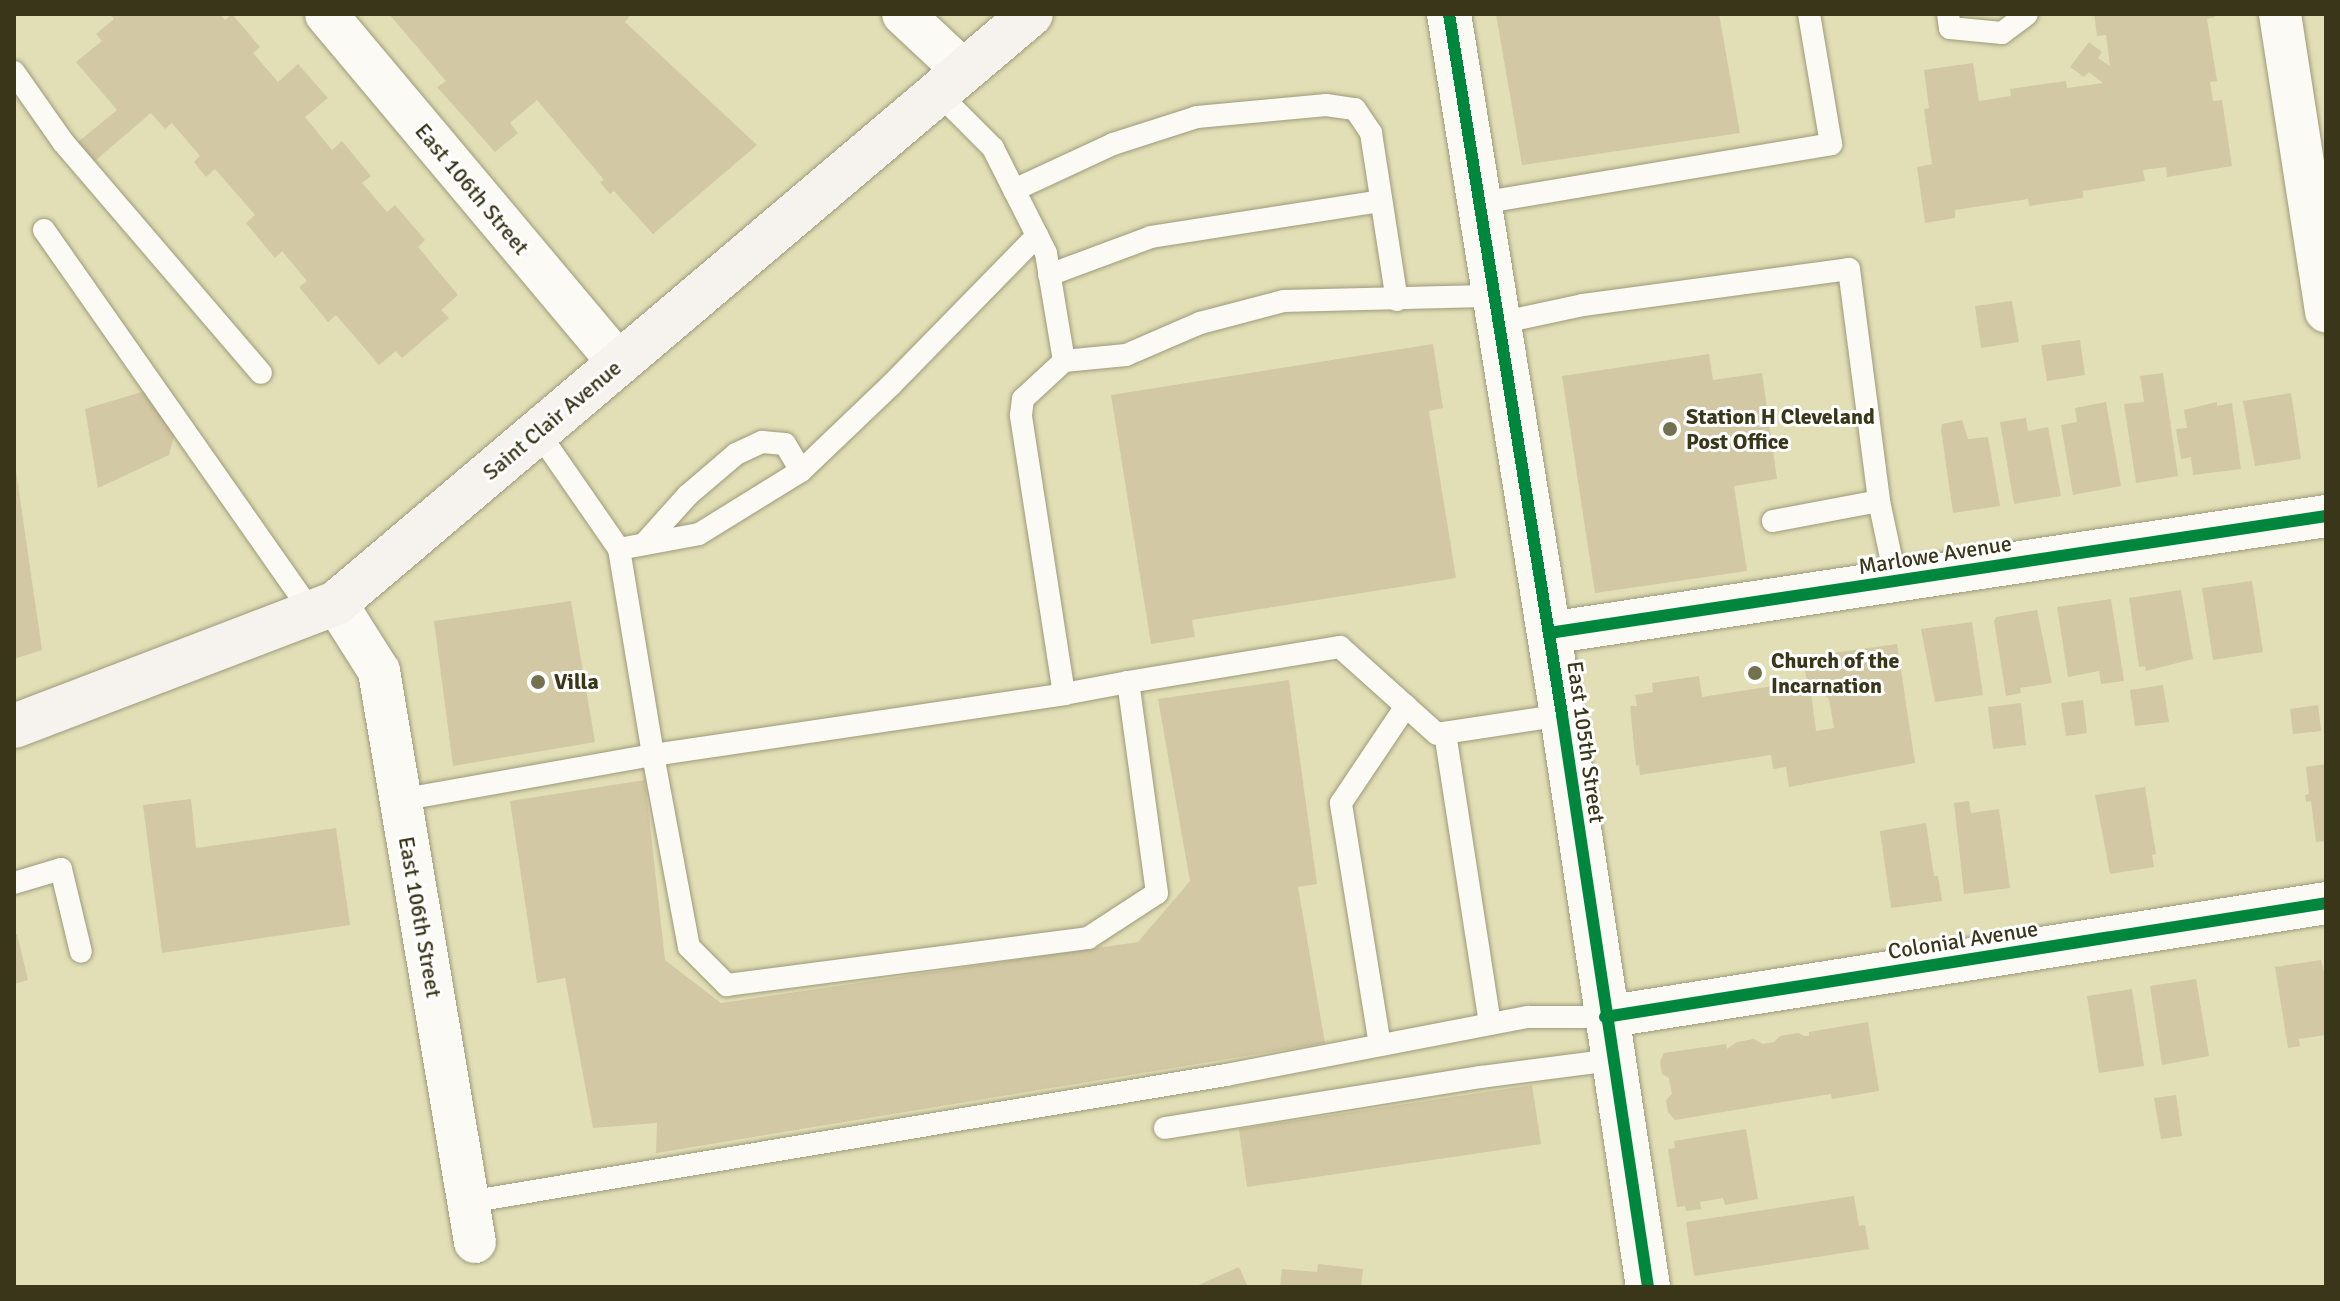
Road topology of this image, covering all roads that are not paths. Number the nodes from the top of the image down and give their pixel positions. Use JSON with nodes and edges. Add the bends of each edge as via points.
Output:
{"nodes":[{"id":1,"x":326,"y":14,"type":"edge"},
{"id":2,"x":903,"y":14,"type":"edge"},
{"id":3,"x":1031,"y":14,"type":"edge"},
{"id":4,"x":1449,"y":14,"type":"edge"},
{"id":5,"x":1809,"y":14,"type":"edge"},
{"id":6,"x":1948,"y":14,"type":"edge"},
{"id":7,"x":2027,"y":14,"type":"edge"},
{"id":8,"x":2280,"y":14,"type":"edge"},
{"id":9,"x":14,"y":72,"type":"edge"},
{"id":10,"x":951,"y":82,"type":"junction"},
{"id":11,"x":1014,"y":190,"type":"junction"},
{"id":12,"x":1381,"y":201,"type":"junction"},
{"id":13,"x":1480,"y":203,"type":"junction"},
{"id":14,"x":44,"y":230,"type":"dead end"},
{"id":15,"x":1037,"y":236,"type":"junction"},
{"id":16,"x":1049,"y":275,"type":"junction"},
{"id":17,"x":1397,"y":300,"type":"junction"},
{"id":18,"x":1497,"y":310,"type":"junction"},
{"id":19,"x":2326,"y":311,"type":"edge"},
{"id":20,"x":1064,"y":361,"type":"junction"},
{"id":21,"x":619,"y":363,"type":"junction"},
{"id":22,"x":261,"y":373,"type":"dead end"},
{"id":23,"x":538,"y":432,"type":"junction"},
{"id":24,"x":801,"y":471,"type":"junction"},
{"id":25,"x":1879,"y":501,"type":"junction"},
{"id":26,"x":2326,"y":516,"type":"edge"},
{"id":27,"x":1773,"y":521,"type":"dead end"},
{"id":28,"x":644,"y":544,"type":"junction"},
{"id":29,"x":619,"y":549,"type":"junction"},
{"id":30,"x":1896,"y":581,"type":"junction"},
{"id":31,"x":324,"y":608,"type":"junction"},
{"id":32,"x":1549,"y":633,"type":"junction"},
{"id":33,"x":1128,"y":682,"type":"junction"},
{"id":34,"x":1064,"y":694,"type":"junction"},
{"id":35,"x":1406,"y":706,"type":"junction"},
{"id":36,"x":1562,"y":715,"type":"junction"},
{"id":37,"x":14,"y":726,"type":"edge"},
{"id":38,"x":1445,"y":733,"type":"junction"},
{"id":39,"x":653,"y":755,"type":"junction"},
{"id":40,"x":400,"y":800,"type":"junction"},
{"id":41,"x":14,"y":883,"type":"edge"},
{"id":42,"x":2326,"y":903,"type":"edge"},
{"id":43,"x":81,"y":952,"type":"dead end"},
{"id":44,"x":1605,"y":1017,"type":"junction"},
{"id":45,"x":1490,"y":1024,"type":"junction"},
{"id":46,"x":1380,"y":1045,"type":"junction"},
{"id":47,"x":1612,"y":1060,"type":"junction"},
{"id":48,"x":1165,"y":1128,"type":"dead end"},
{"id":49,"x":471,"y":1222,"type":"joint"},
{"id":50,"x":1648,"y":1287,"type":"edge"}],
"edges":[{"from":1,"to":21,"type":"street","name":"East 106th Street"},
{"from":2,"to":10,"type":"street"},
{"from":3,"to":10,"type":"main road","name":"Saint Clair Avenue"},
{"from":4,"to":13,"type":"street","name":"East 105th Street"},
{"from":5,"to":13,"type":"lane","via":[[1831,144]]},
{"from":6,"to":7,"type":"lane","via":[[1950,28],[2002,33]]},
{"from":8,"to":19,"type":"street"},
{"from":9,"to":22,"type":"lane","via":[[63,142]]},
{"from":10,"to":11,"type":"lane"},
{"from":10,"to":21,"type":"main road","name":"Saint Clair Avenue"},
{"from":11,"to":12,"type":"lane","via":[[1113,144],[1197,117],[1326,105],[1355,109],[1371,133]]},
{"from":11,"to":15,"type":"lane"},
{"from":12,"to":16,"type":"lane","via":[[1151,237]]},
{"from":12,"to":17,"type":"lane"},
{"from":13,"to":18,"type":"street","name":"East 105th Street"},
{"from":14,"to":31,"type":"lane"},
{"from":15,"to":16,"type":"lane"},
{"from":15,"to":24,"type":"lane"},
{"from":16,"to":20,"type":"lane"},
{"from":17,"to":18,"type":"lane"},
{"from":17,"to":20,"type":"lane","via":[[1284,301],[1200,323],[1126,355]]},
{"from":18,"to":25,"type":"lane","via":[[1583,305],[1849,269]]},
{"from":18,"to":32,"type":"street","name":"East 105th Street"},
{"from":20,"to":34,"type":"lane","via":[[1023,399],[1021,415]]},
{"from":21,"to":23,"type":"main road","name":"Saint Clair Avenue"},
{"from":23,"to":29,"type":"lane"},
{"from":23,"to":31,"type":"main road","name":"Saint Clair Avenue"},
{"from":24,"to":28,"type":"lane","via":[[699,534]]},
{"from":24,"to":28,"type":"lane","via":[[785,444],[762,442],[736,454],[688,495]]},
{"from":25,"to":27,"type":"lane"},
{"from":25,"to":30,"type":"lane"},
{"from":26,"to":30,"type":"street","name":"Marlowe Avenue"},
{"from":28,"to":29,"type":"lane"},
{"from":29,"to":39,"type":"lane"},
{"from":30,"to":32,"type":"street","name":"Marlowe Avenue"},
{"from":31,"to":37,"type":"main road","name":"Saint Clair Avenue"},
{"from":31,"to":40,"type":"street","name":"East 106th Street","via":[[379,671]]},
{"from":32,"to":36,"type":"street","name":"East 105th Street"},
{"from":33,"to":34,"type":"lane"},
{"from":33,"to":35,"type":"lane","via":[[1340,647]]},
{"from":33,"to":39,"type":"lane","via":[[1157,893],[1088,938],[727,985],[689,947]]},
{"from":34,"to":39,"type":"lane"},
{"from":35,"to":38,"type":"lane","via":[[1437,734]]},
{"from":35,"to":46,"type":"lane","via":[[1341,803]]},
{"from":36,"to":38,"type":"lane"},
{"from":36,"to":44,"type":"street","name":"East 105th Street"},
{"from":38,"to":45,"type":"lane"},
{"from":39,"to":40,"type":"lane"},
{"from":40,"to":49,"type":"street","name":"East 106th Street"},
{"from":41,"to":43,"type":"lane","via":[[61,869]]},
{"from":42,"to":44,"type":"street","name":"Colonial Avenue"},
{"from":44,"to":45,"type":"lane","via":[[1528,1017]]},
{"from":44,"to":47,"type":"street","name":"East 105th Street"},
{"from":45,"to":46,"type":"lane"},
{"from":46,"to":49,"type":"lane"},
{"from":47,"to":48,"type":"lane"},
{"from":47,"to":50,"type":"street","name":"East 105th Street"}]}
